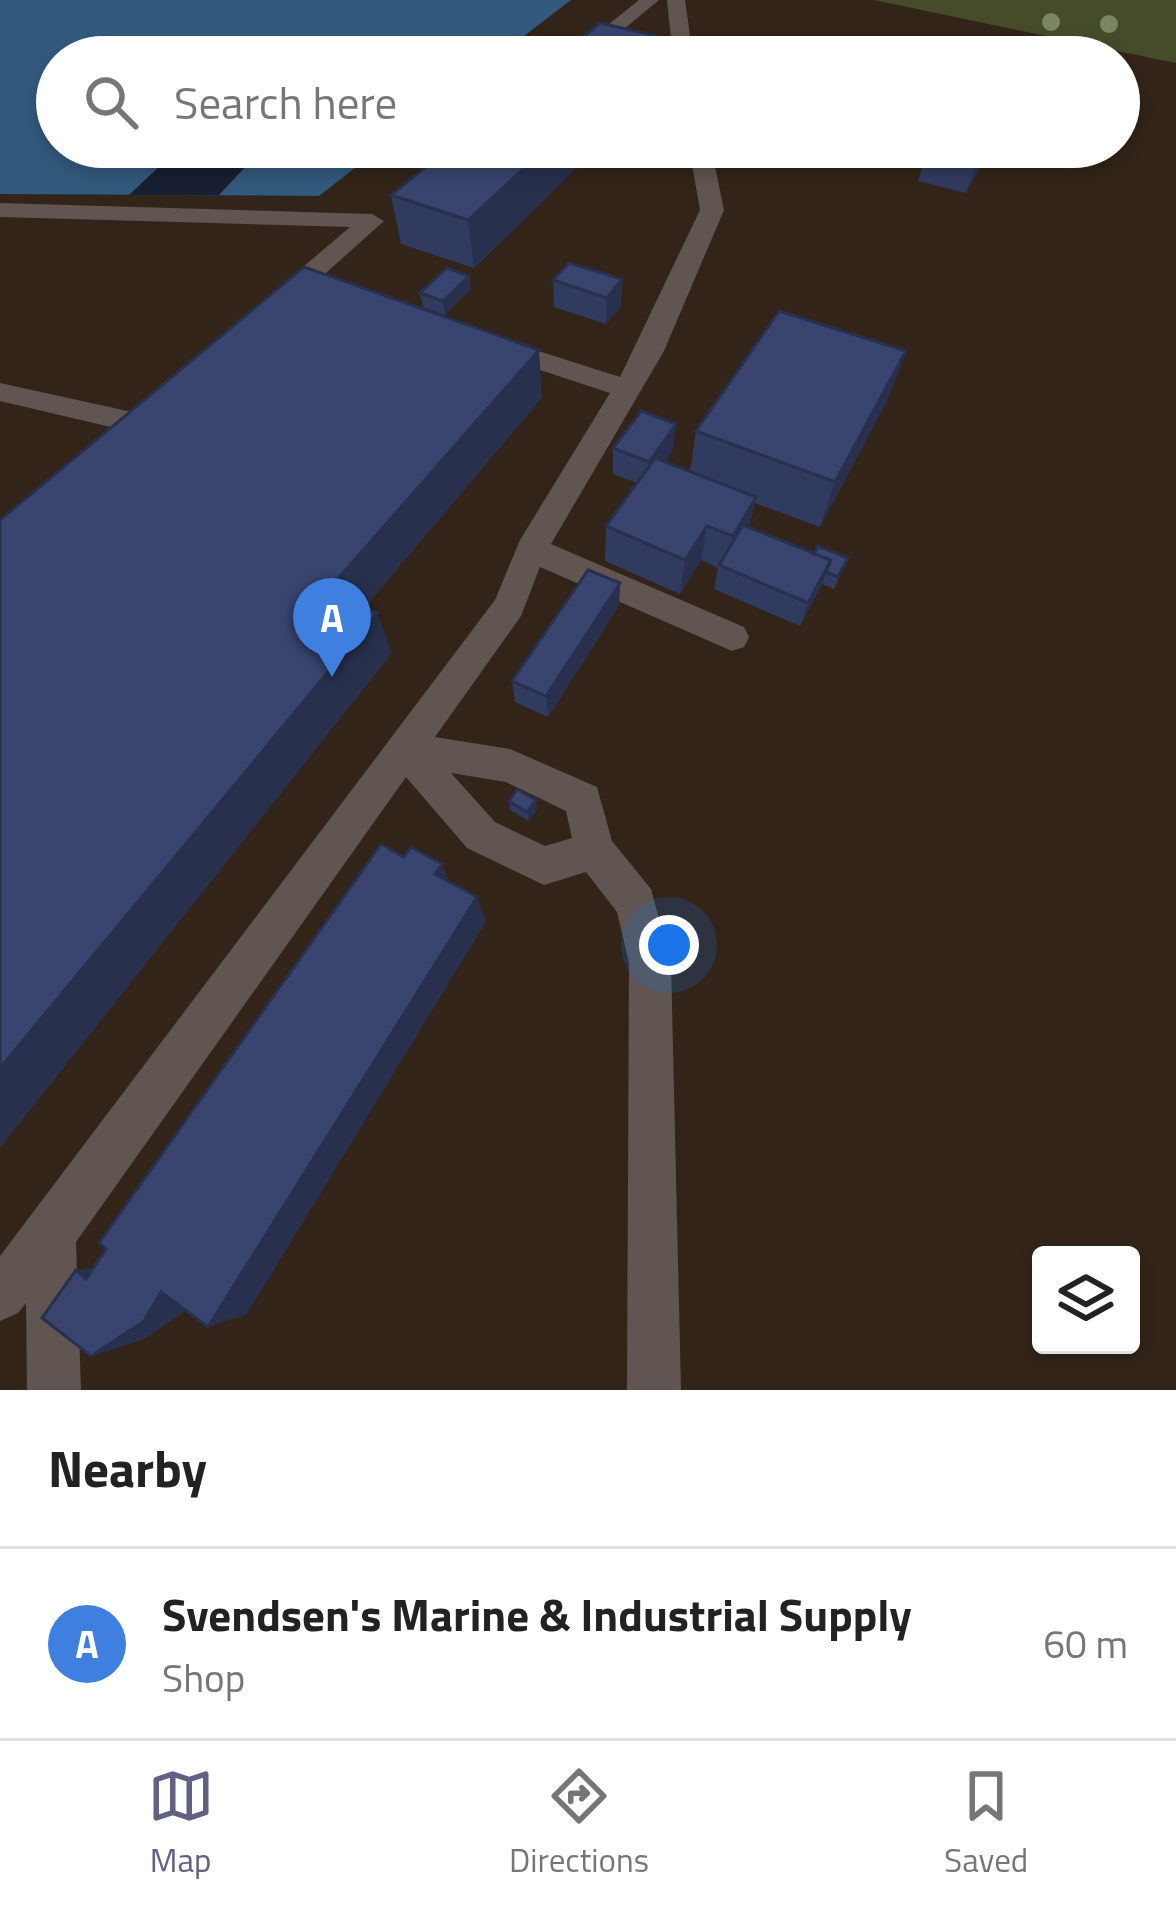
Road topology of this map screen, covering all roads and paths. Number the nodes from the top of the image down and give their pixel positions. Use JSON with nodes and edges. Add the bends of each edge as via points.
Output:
{"nodes":[{"id":1,"x":650,"y":0,"type":"edge"},
{"id":2,"x":676,"y":0,"type":"edge"},
{"id":3,"x":605,"y":36,"type":"edge"},
{"id":4,"x":680,"y":36,"type":"edge"},
{"id":5,"x":704,"y":168,"type":"edge"},
{"id":6,"x":0,"y":210,"type":"edge"},
{"id":7,"x":266,"y":312,"type":"edge"},
{"id":8,"x":475,"y":339,"type":"edge"},
{"id":9,"x":627,"y":389,"type":"junction"},
{"id":10,"x":0,"y":392,"type":"edge"},
{"id":11,"x":161,"y":401,"type":"edge"},
{"id":12,"x":132,"y":422,"type":"junction"},
{"id":13,"x":94,"y":448,"type":"edge"},
{"id":14,"x":531,"y":549,"type":"junction"},
{"id":15,"x":733,"y":637,"type":"dead end"},
{"id":16,"x":405,"y":749,"type":"junction"},
{"id":17,"x":594,"y":850,"type":"junction"},
{"id":18,"x":51,"y":1235,"type":"junction"},
{"id":19,"x":0,"y":1295,"type":"edge"},
{"id":20,"x":54,"y":1390,"type":"edge"},
{"id":21,"x":654,"y":1390,"type":"edge"}],
"edges":[{"from":1,"to":3,"type":"lane"},
{"from":2,"to":4,"type":"lane"},
{"from":5,"to":9,"type":"lane","via":[[712,210]]},
{"from":6,"to":7,"type":"lane","via":[[381,213],[312,285]]},
{"from":8,"to":9,"type":"lane"},
{"from":9,"to":14,"type":"lane"},
{"from":10,"to":12,"type":"lane"},
{"from":11,"to":12,"type":"lane"},
{"from":12,"to":13,"type":"lane"},
{"from":14,"to":15,"type":"lane"},
{"from":14,"to":16,"type":"lane","via":[[509,606]]},
{"from":16,"to":17,"type":"lane","via":[[481,835],[544,866]]},
{"from":16,"to":17,"type":"lane","via":[[510,766],[583,800]]},
{"from":16,"to":18,"type":"lane"},
{"from":17,"to":21,"type":"lane","via":[[636,903],[650,963]]},
{"from":18,"to":19,"type":"lane"},
{"from":18,"to":20,"type":"lane"}]}
